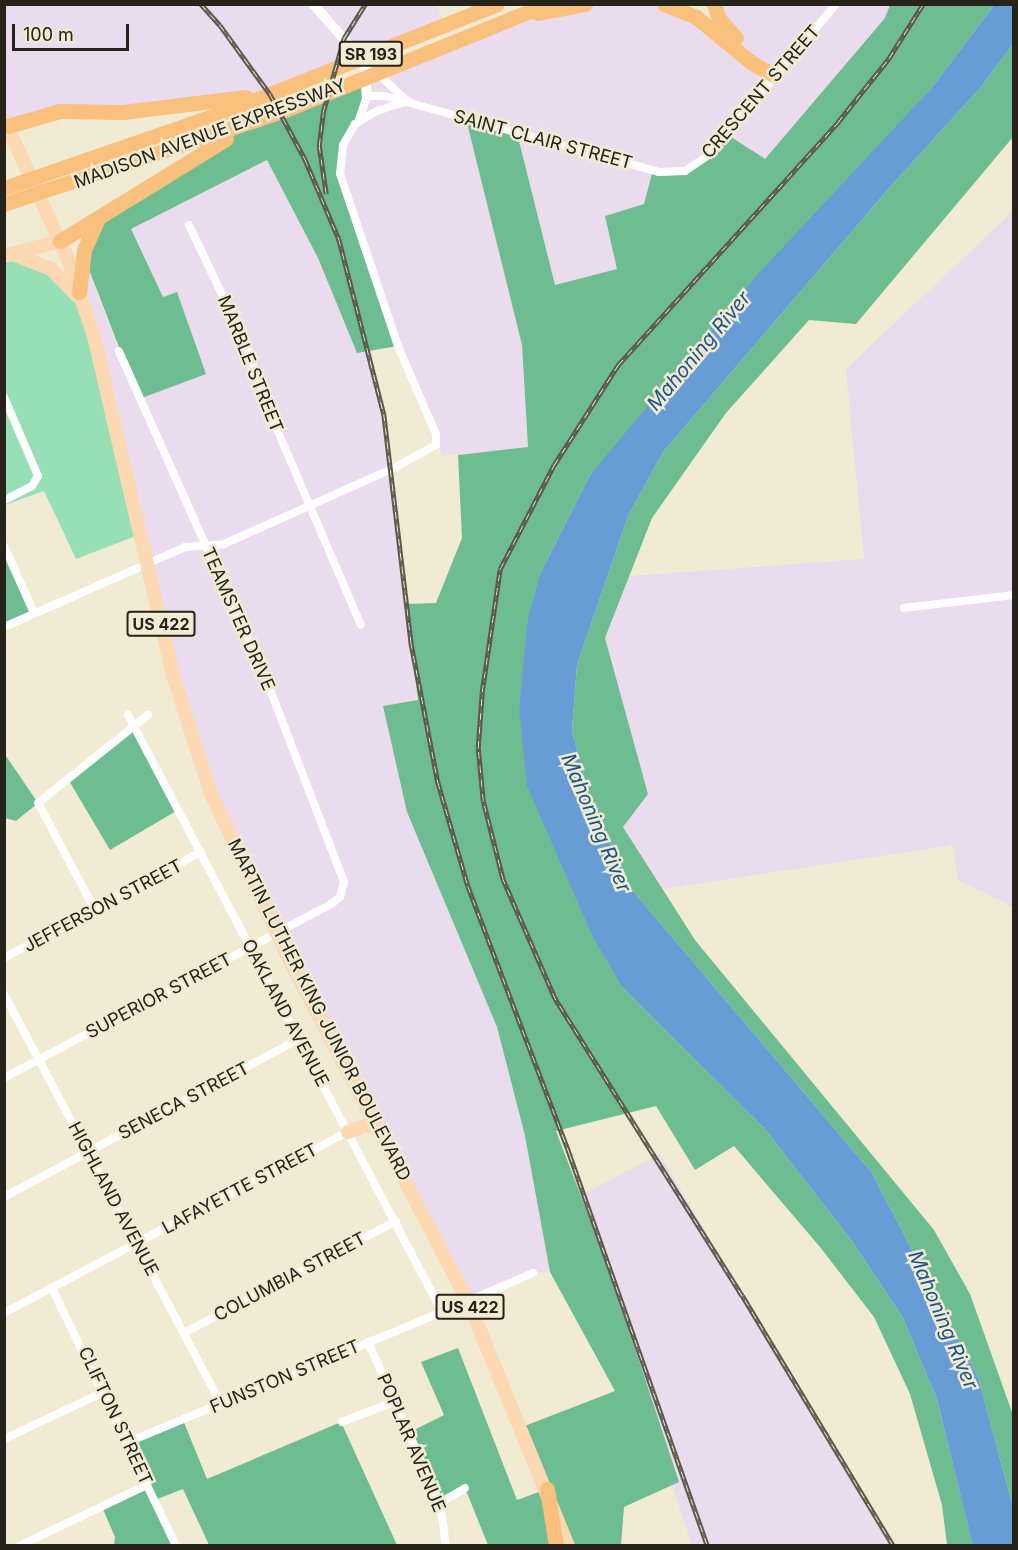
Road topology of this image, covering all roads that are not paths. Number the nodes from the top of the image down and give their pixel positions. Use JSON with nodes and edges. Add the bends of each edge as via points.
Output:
{"nodes":[{"id":1,"x":313,"y":4,"type":"edge"},
{"id":2,"x":497,"y":4,"type":"edge"},
{"id":3,"x":548,"y":4,"type":"edge"},
{"id":4,"x":585,"y":4,"type":"edge"},
{"id":5,"x":664,"y":4,"type":"edge"},
{"id":6,"x":714,"y":4,"type":"edge"},
{"id":7,"x":836,"y":4,"type":"edge"},
{"id":8,"x":517,"y":16,"type":"junction"},
{"id":9,"x":365,"y":63,"type":"junction"},
{"id":10,"x":775,"y":76,"type":"junction"},
{"id":11,"x":367,"y":96,"type":"junction"},
{"id":12,"x":408,"y":101,"type":"junction"},
{"id":13,"x":223,"y":106,"type":"junction"},
{"id":14,"x":358,"y":120,"type":"junction"},
{"id":15,"x":6,"y":124,"type":"edge"},
{"id":16,"x":236,"y":131,"type":"junction"},
{"id":17,"x":680,"y":172,"type":"joint"},
{"id":18,"x":77,"y":174,"type":"junction"},
{"id":19,"x":4,"y":188,"type":"edge"},
{"id":20,"x":4,"y":204,"type":"edge"},
{"id":21,"x":97,"y":221,"type":"junction"},
{"id":22,"x":189,"y":225,"type":"dead end"},
{"id":23,"x":60,"y":241,"type":"junction"},
{"id":24,"x":10,"y":255,"type":"edge"},
{"id":25,"x":81,"y":297,"type":"junction"},
{"id":26,"x":119,"y":351,"type":"dead end"},
{"id":27,"x":4,"y":397,"type":"edge"},
{"id":28,"x":4,"y":500,"type":"edge"},
{"id":29,"x":309,"y":505,"type":"junction"},
{"id":30,"x":206,"y":545,"type":"junction"},
{"id":31,"x":4,"y":546,"type":"edge"},
{"id":32,"x":147,"y":564,"type":"junction"},
{"id":33,"x":1014,"y":595,"type":"edge"},
{"id":34,"x":904,"y":608,"type":"dead end"},
{"id":35,"x":34,"y":614,"type":"junction"},
{"id":36,"x":361,"y":625,"type":"dead end"},
{"id":37,"x":4,"y":627,"type":"edge"},
{"id":38,"x":128,"y":715,"type":"dead end"},
{"id":39,"x":148,"y":715,"type":"dead end"},
{"id":40,"x":133,"y":726,"type":"junction"},
{"id":41,"x":201,"y":852,"type":"junction"},
{"id":42,"x":342,"y":892,"type":"joint"},
{"id":43,"x":95,"y":910,"type":"junction"},
{"id":44,"x":276,"y":933,"type":"junction"},
{"id":45,"x":250,"y":947,"type":"junction"},
{"id":46,"x":4,"y":958,"type":"edge"},
{"id":47,"x":4,"y":994,"type":"edge"},
{"id":48,"x":299,"y":1039,"type":"junction"},
{"id":49,"x":39,"y":1060,"type":"junction"},
{"id":50,"x":4,"y":1078,"type":"edge"},
{"id":51,"x":381,"y":1130,"type":"junction"},
{"id":52,"x":348,"y":1132,"type":"junction"},
{"id":53,"x":88,"y":1152,"type":"junction"},
{"id":54,"x":4,"y":1197,"type":"edge"},
{"id":55,"x":396,"y":1221,"type":"junction"},
{"id":56,"x":136,"y":1243,"type":"junction"},
{"id":57,"x":533,"y":1273,"type":"dead end"},
{"id":58,"x":52,"y":1288,"type":"junction"},
{"id":59,"x":468,"y":1301,"type":"junction"},
{"id":60,"x":442,"y":1312,"type":"joint"},
{"id":61,"x":4,"y":1313,"type":"edge"},
{"id":62,"x":184,"y":1334,"type":"junction"},
{"id":63,"x":368,"y":1342,"type":"junction"},
{"id":64,"x":104,"y":1392,"type":"junction"},
{"id":65,"x":393,"y":1402,"type":"junction"},
{"id":66,"x":221,"y":1404,"type":"junction"},
{"id":67,"x":342,"y":1422,"type":"dead end"},
{"id":68,"x":4,"y":1439,"type":"edge"},
{"id":69,"x":128,"y":1442,"type":"junction"},
{"id":70,"x":147,"y":1485,"type":"junction"},
{"id":71,"x":465,"y":1488,"type":"dead end"},
{"id":72,"x":547,"y":1490,"type":"junction"},
{"id":73,"x":440,"y":1503,"type":"junction"},
{"id":74,"x":20,"y":1545,"type":"edge"},
{"id":75,"x":176,"y":1545,"type":"edge"},
{"id":76,"x":446,"y":1545,"type":"edge"},
{"id":77,"x":556,"y":1545,"type":"edge"},
{"id":78,"x":568,"y":1545,"type":"edge"}],
"edges":[{"from":1,"to":9,"type":"street"},
{"from":2,"to":13,"type":"highway","name":"MADISON AVENUE EXPRESSWAY","number":"SR 193","via":[[270,94]]},
{"from":3,"to":8,"type":"highway","name":"MADISON AVENUE EXPRESSWAY","number":"SR 193"},
{"from":4,"to":8,"type":"highway"},
{"from":5,"to":10,"type":"highway","via":[[696,18],[752,63]]},
{"from":6,"to":10,"type":"highway","via":[[726,29]]},
{"from":7,"to":10,"type":"street","name":"CRESCENT STREET"},
{"from":8,"to":16,"type":"highway","name":"MADISON AVENUE EXPRESSWAY","number":"SR 193"},
{"from":9,"to":11,"type":"street"},
{"from":9,"to":12,"type":"street","name":"SAINT CLAIR STREET"},
{"from":10,"to":17,"type":"street","name":"CRESCENT STREET","via":[[709,155]]},
{"from":11,"to":12,"type":"street","name":"SAINT CLAIR STREET"},
{"from":11,"to":14,"type":"street"},
{"from":12,"to":14,"type":"street"},
{"from":12,"to":17,"type":"street","name":"SAINT CLAIR STREET","via":[[659,172]]},
{"from":13,"to":15,"type":"highway","number":"SR 193","via":[[60,111]]},
{"from":13,"to":18,"type":"highway","name":"MADISON AVENUE EXPRESSWAY"},
{"from":14,"to":29,"type":"street","via":[[343,146],[340,174],[398,346],[437,440],[432,448],[392,469]]},
{"from":15,"to":23,"type":"main road","name":"MARTIN LUTHER KING JUNIOR BOULEVARD","number":"US 422"},
{"from":16,"to":18,"type":"highway","name":"MADISON AVENUE EXPRESSWAY"},
{"from":16,"to":21,"type":"highway","number":"SR 193"},
{"from":18,"to":19,"type":"highway","name":"MADISON AVENUE EXPRESSWAY"},
{"from":18,"to":20,"type":"highway","name":"MADISON AVENUE EXPRESSWAY"},
{"from":21,"to":23,"type":"highway","number":"SR 193"},
{"from":21,"to":25,"type":"highway","via":[[84,249]]},
{"from":22,"to":29,"type":"street","name":"MARBLE STREET","via":[[246,345]]},
{"from":23,"to":24,"type":"main road","number":"SR 193"},
{"from":23,"to":25,"type":"main road","name":"MARTIN LUTHER KING JUNIOR BOULEVARD","number":"US 422"},
{"from":24,"to":25,"type":"main road","number":"US 422","via":[[51,269]]},
{"from":25,"to":32,"type":"main road","name":"MARTIN LUTHER KING JUNIOR BOULEVARD","number":"US 422","via":[[105,374]]},
{"from":26,"to":30,"type":"street","name":"TEAMSTER DRIVE"},
{"from":27,"to":28,"type":"street","via":[[38,476],[32,486]]},
{"from":29,"to":30,"type":"street","via":[[224,544]]},
{"from":29,"to":36,"type":"street","name":"MARBLE STREET"},
{"from":30,"to":32,"type":"street","via":[[185,547]]},
{"from":30,"to":42,"type":"street","name":"TEAMSTER DRIVE","via":[[291,740],[343,877]]},
{"from":31,"to":35,"type":"street"},
{"from":32,"to":35,"type":"street"},
{"from":32,"to":44,"type":"main road","name":"MARTIN LUTHER KING JUNIOR BOULEVARD","number":"US 422","via":[[197,757],[232,844]]},
{"from":33,"to":34,"type":"street"},
{"from":35,"to":37,"type":"street"},
{"from":38,"to":40,"type":"street","name":"OAKLAND AVENUE"},
{"from":39,"to":40,"type":"street"},
{"from":40,"to":41,"type":"street","name":"OAKLAND AVENUE"},
{"from":40,"to":43,"type":"street","via":[[38,803]]},
{"from":41,"to":43,"type":"street","name":"JEFFERSON STREET"},
{"from":41,"to":45,"type":"street","name":"OAKLAND AVENUE"},
{"from":42,"to":44,"type":"street","name":"SUPERIOR STREET","via":[[332,904]]},
{"from":43,"to":46,"type":"street","name":"JEFFERSON STREET"},
{"from":44,"to":45,"type":"street","name":"SUPERIOR STREET"},
{"from":44,"to":51,"type":"main road","name":"MARTIN LUTHER KING JUNIOR BOULEVARD","number":"US 422"},
{"from":45,"to":48,"type":"street","name":"OAKLAND AVENUE"},
{"from":45,"to":49,"type":"street","name":"SUPERIOR STREET"},
{"from":47,"to":49,"type":"street","name":"HIGHLAND AVENUE"},
{"from":48,"to":52,"type":"street","name":"OAKLAND AVENUE"},
{"from":48,"to":53,"type":"street","name":"SENECA STREET"},
{"from":49,"to":50,"type":"street","name":"SUPERIOR STREET"},
{"from":49,"to":53,"type":"street","name":"HIGHLAND AVENUE"},
{"from":51,"to":52,"type":"main road","via":[[366,1125]]},
{"from":51,"to":59,"type":"main road","name":"MARTIN LUTHER KING JUNIOR BOULEVARD","number":"US 422"},
{"from":52,"to":55,"type":"street","name":"OAKLAND AVENUE"},
{"from":52,"to":56,"type":"street","name":"LAFAYETTE STREET"},
{"from":53,"to":54,"type":"street","name":"SENECA STREET"},
{"from":53,"to":56,"type":"street","name":"HIGHLAND AVENUE"},
{"from":55,"to":60,"type":"street","name":"OAKLAND AVENUE"},
{"from":55,"to":62,"type":"street","name":"COLUMBIA STREET"},
{"from":56,"to":58,"type":"street","name":"LAFAYETTE STREET"},
{"from":56,"to":62,"type":"street","name":"HIGHLAND AVENUE"},
{"from":57,"to":59,"type":"street"},
{"from":58,"to":61,"type":"street","name":"LAFAYETTE STREET"},
{"from":58,"to":64,"type":"street","name":"CLIFTON STREET"},
{"from":59,"to":72,"type":"main road","name":"MARTIN LUTHER KING JUNIOR BOULEVARD","number":"US 422"},
{"from":60,"to":63,"type":"street","name":"FUNSTON STREET"},
{"from":62,"to":66,"type":"street","name":"HIGHLAND AVENUE"},
{"from":63,"to":65,"type":"street","name":"POPLAR AVENUE"},
{"from":63,"to":66,"type":"street","name":"FUNSTON STREET"},
{"from":64,"to":68,"type":"street"},
{"from":64,"to":69,"type":"street","name":"CLIFTON STREET"},
{"from":65,"to":67,"type":"street"},
{"from":65,"to":73,"type":"street","name":"POPLAR AVENUE"},
{"from":66,"to":69,"type":"street","name":"FUNSTON STREET"},
{"from":69,"to":70,"type":"street","name":"CLIFTON STREET"},
{"from":70,"to":74,"type":"street"},
{"from":70,"to":75,"type":"street","name":"CLIFTON STREET"},
{"from":71,"to":73,"type":"street"},
{"from":72,"to":77,"type":"highway"},
{"from":72,"to":78,"type":"main road","name":"MARTIN LUTHER KING JUNIOR BOULEVARD","number":"US 422"},
{"from":73,"to":76,"type":"street","name":"POPLAR AVENUE"}]}
